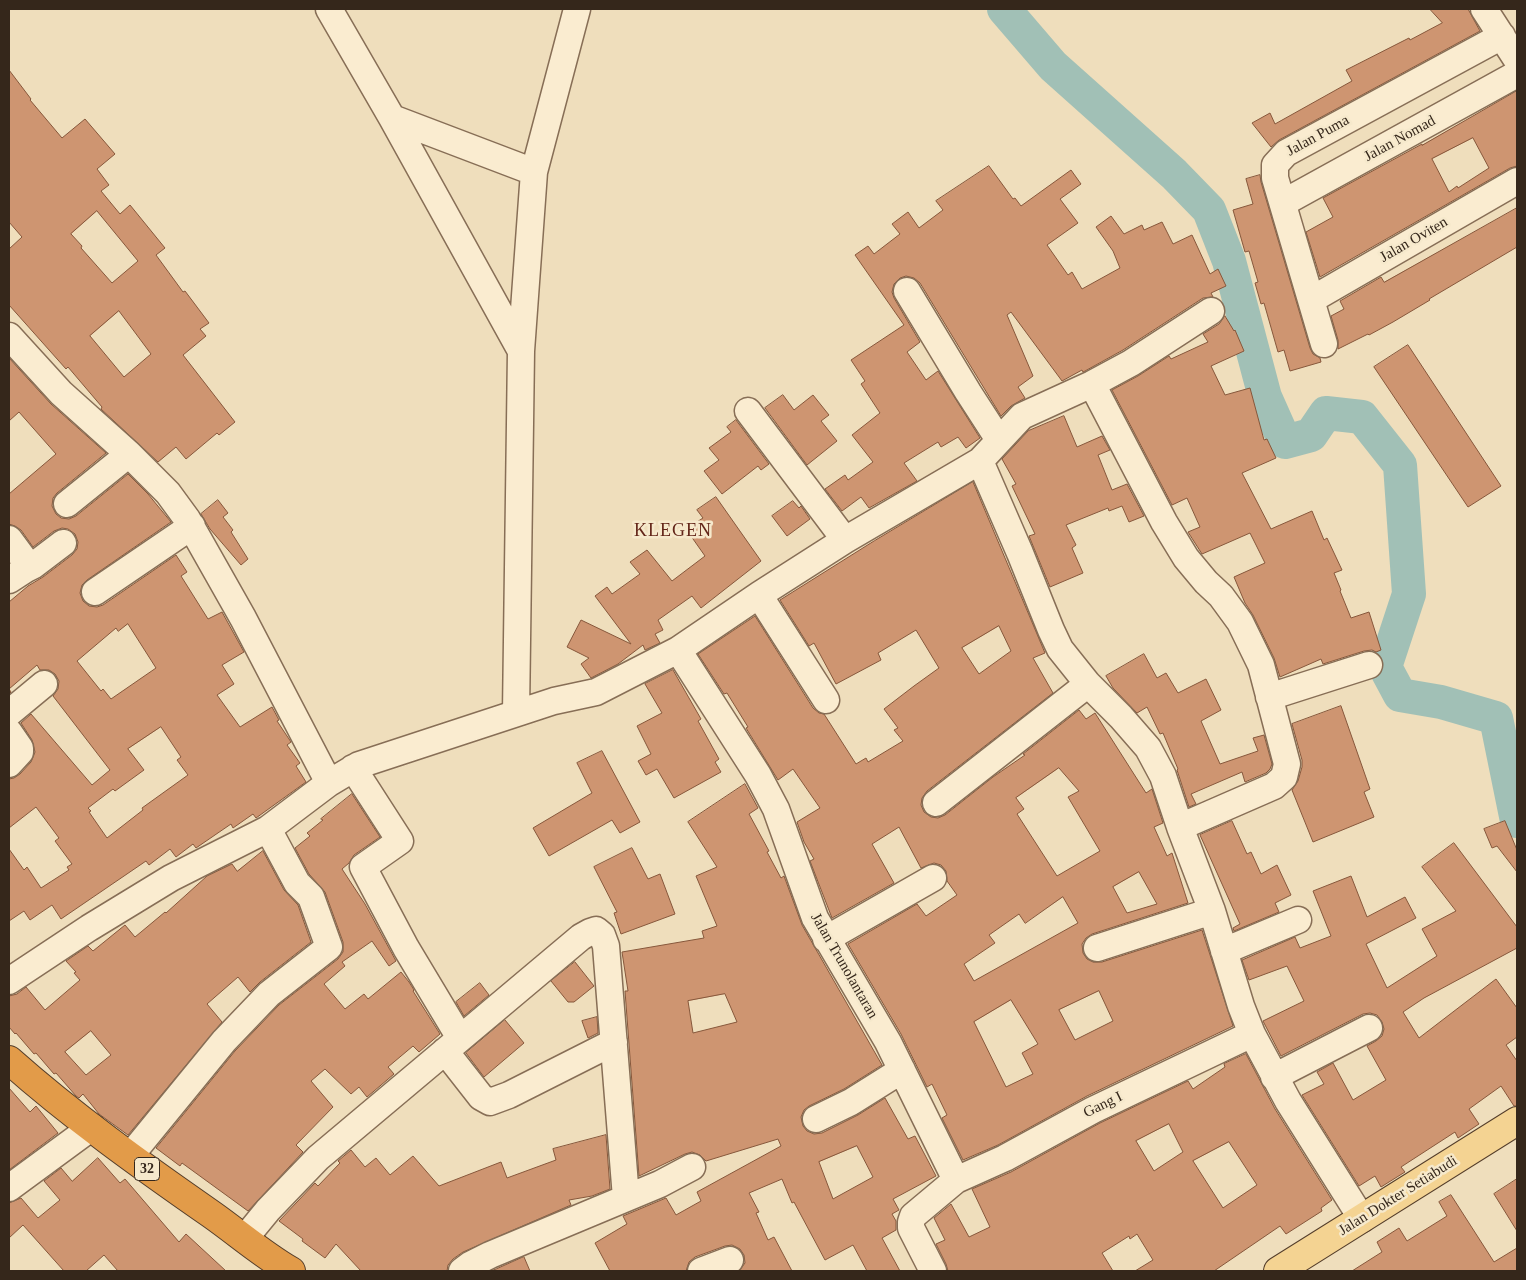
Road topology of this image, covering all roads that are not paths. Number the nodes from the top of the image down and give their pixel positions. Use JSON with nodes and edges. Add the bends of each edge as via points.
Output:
{"nodes":[{"id":1,"x":329,"y":9,"type":"edge"},
{"id":2,"x":577,"y":9,"type":"edge"},
{"id":3,"x":1484,"y":9,"type":"edge"},
{"id":4,"x":1502,"y":36,"type":"junction"},
{"id":5,"x":1517,"y":60,"type":"edge"},
{"id":6,"x":1517,"y":74,"type":"edge"},
{"id":7,"x":392,"y":118,"type":"junction"},
{"id":8,"x":534,"y":172,"type":"junction"},
{"id":9,"x":1517,"y":180,"type":"edge"},
{"id":10,"x":1282,"y":203,"type":"junction"},
{"id":11,"x":907,"y":291,"type":"dead end"},
{"id":12,"x":1310,"y":300,"type":"junction"},
{"id":13,"x":1211,"y":311,"type":"dead end"},
{"id":14,"x":9,"y":336,"type":"edge"},
{"id":15,"x":1324,"y":344,"type":"dead end"},
{"id":16,"x":521,"y":352,"type":"junction"},
{"id":17,"x":1092,"y":384,"type":"junction"},
{"id":18,"x":748,"y":411,"type":"dead end"},
{"id":19,"x":998,"y":440,"type":"junction"},
{"id":20,"x":129,"y":454,"type":"junction"},
{"id":21,"x":980,"y":461,"type":"junction"},
{"id":22,"x":68,"y":504,"type":"dead end"},
{"id":23,"x":192,"y":526,"type":"junction"},
{"id":24,"x":9,"y":539,"type":"edge"},
{"id":25,"x":845,"y":540,"type":"junction"},
{"id":26,"x":63,"y":542,"type":"dead end"},
{"id":27,"x":17,"y":574,"type":"edge"},
{"id":28,"x":95,"y":592,"type":"dead end"},
{"id":29,"x":759,"y":595,"type":"junction"},
{"id":30,"x":678,"y":650,"type":"junction"},
{"id":31,"x":1369,"y":665,"type":"dead end"},
{"id":32,"x":44,"y":684,"type":"dead end"},
{"id":33,"x":1088,"y":684,"type":"junction"},
{"id":34,"x":1269,"y":697,"type":"junction"},
{"id":35,"x":826,"y":700,"type":"dead end"},
{"id":36,"x":9,"y":713,"type":"edge"},
{"id":37,"x":516,"y":713,"type":"junction"},
{"id":38,"x":9,"y":732,"type":"edge"},
{"id":39,"x":9,"y":764,"type":"edge"},
{"id":40,"x":354,"y":768,"type":"junction"},
{"id":41,"x":329,"y":782,"type":"junction"},
{"id":42,"x":936,"y":803,"type":"dead end"},
{"id":43,"x":268,"y":828,"type":"junction"},
{"id":44,"x":1180,"y":828,"type":"junction"},
{"id":45,"x":933,"y":878,"type":"dead end"},
{"id":46,"x":1212,"y":911,"type":"junction"},
{"id":47,"x":1298,"y":920,"type":"dead end"},
{"id":48,"x":826,"y":939,"type":"junction"},
{"id":49,"x":1098,"y":948,"type":"dead end"},
{"id":50,"x":1224,"y":951,"type":"junction"},
{"id":51,"x":9,"y":981,"type":"edge"},
{"id":52,"x":1369,"y":1028,"type":"dead end"},
{"id":53,"x":1252,"y":1034,"type":"junction"},
{"id":54,"x":614,"y":1042,"type":"junction"},
{"id":55,"x":453,"y":1044,"type":"junction"},
{"id":56,"x":9,"y":1060,"type":"edge"},
{"id":57,"x":902,"y":1070,"type":"junction"},
{"id":58,"x":1274,"y":1077,"type":"junction"},
{"id":59,"x":816,"y":1119,"type":"dead end"},
{"id":60,"x":1517,"y":1121,"type":"edge"},
{"id":61,"x":92,"y":1127,"type":"junction"},
{"id":62,"x":130,"y":1156,"type":"junction"},
{"id":63,"x":692,"y":1167,"type":"dead end"},
{"id":64,"x":956,"y":1180,"type":"junction"},
{"id":65,"x":9,"y":1188,"type":"edge"},
{"id":66,"x":626,"y":1198,"type":"junction"},
{"id":67,"x":1362,"y":1218,"type":"junction"},
{"id":68,"x":245,"y":1238,"type":"junction"},
{"id":69,"x":730,"y":1260,"type":"dead end"},
{"id":70,"x":277,"y":1268,"type":"edge"},
{"id":71,"x":462,"y":1271,"type":"edge"},
{"id":72,"x":701,"y":1271,"type":"edge"},
{"id":73,"x":933,"y":1271,"type":"edge"},
{"id":74,"x":1278,"y":1271,"type":"edge"}],
"edges":[{"from":1,"to":7,"type":"street"},
{"from":2,"to":8,"type":"street"},
{"from":3,"to":4,"type":"street"},
{"from":4,"to":5,"type":"street"},
{"from":4,"to":10,"type":"street","name":"Jalan Puma","via":[[1286,153],[1274,171]]},
{"from":6,"to":10,"type":"street","name":"Jalan Nomad"},
{"from":7,"to":8,"type":"street"},
{"from":7,"to":16,"type":"street"},
{"from":8,"to":16,"type":"street"},
{"from":9,"to":12,"type":"street","name":"Jalan Oviten"},
{"from":10,"to":12,"type":"street","name":"Jalan Puma"},
{"from":11,"to":19,"type":"street"},
{"from":12,"to":15,"type":"street","name":"Jalan Puma"},
{"from":13,"to":17,"type":"street"},
{"from":14,"to":20,"type":"street","via":[[62,393]]},
{"from":16,"to":37,"type":"street"},
{"from":17,"to":19,"type":"street","via":[[1022,416]]},
{"from":17,"to":34,"type":"street","via":[[1186,558],[1240,622],[1261,665]]},
{"from":18,"to":25,"type":"street"},
{"from":19,"to":21,"type":"street"},
{"from":20,"to":22,"type":"street"},
{"from":20,"to":23,"type":"street","via":[[168,494]]},
{"from":21,"to":25,"type":"street"},
{"from":21,"to":33,"type":"street","via":[[1060,649]]},
{"from":23,"to":28,"type":"street"},
{"from":23,"to":41,"type":"street"},
{"from":24,"to":27,"type":"street","via":[[23,558]]},
{"from":25,"to":29,"type":"street"},
{"from":26,"to":27,"type":"street"},
{"from":29,"to":30,"type":"street"},
{"from":29,"to":35,"type":"street"},
{"from":30,"to":37,"type":"street","via":[[596,692]]},
{"from":30,"to":48,"type":"street","name":"Jalan Trunolantaran","via":[[758,775],[776,809],[800,880]]},
{"from":31,"to":34,"type":"street"},
{"from":32,"to":36,"type":"street"},
{"from":33,"to":42,"type":"street"},
{"from":33,"to":44,"type":"street","via":[[1148,748],[1163,776]]},
{"from":34,"to":44,"type":"street","via":[[1286,764],[1284,777],[1274,786]]},
{"from":37,"to":40,"type":"street"},
{"from":38,"to":39,"type":"street","via":[[20,748]]},
{"from":40,"to":41,"type":"street"},
{"from":40,"to":55,"type":"street","via":[[400,841],[363,867]]},
{"from":41,"to":43,"type":"street"},
{"from":43,"to":51,"type":"street","via":[[171,878]]},
{"from":43,"to":62,"type":"street","via":[[297,883],[311,898],[330,947],[269,994],[224,1041]]},
{"from":44,"to":46,"type":"street"},
{"from":45,"to":48,"type":"street"},
{"from":46,"to":49,"type":"street"},
{"from":46,"to":50,"type":"street"},
{"from":47,"to":50,"type":"street"},
{"from":48,"to":57,"type":"street","name":"Jalan Trunolantaran"},
{"from":50,"to":53,"type":"street"},
{"from":52,"to":58,"type":"street"},
{"from":53,"to":58,"type":"street"},
{"from":53,"to":64,"type":"street","name":"Gang I"},
{"from":54,"to":55,"type":"street","via":[[490,1102],[481,1097]]},
{"from":54,"to":55,"type":"street","via":[[606,946],[596,930],[581,937]]},
{"from":54,"to":66,"type":"street"},
{"from":55,"to":68,"type":"street","via":[[318,1158]]},
{"from":56,"to":61,"type":"highway","number":"32"},
{"from":57,"to":59,"type":"street"},
{"from":57,"to":64,"type":"street","name":"Jalan Trunolantaran"},
{"from":58,"to":67,"type":"street"},
{"from":60,"to":67,"type":"main road","name":"Jalan Dokter Setiabudi"},
{"from":61,"to":62,"type":"highway","number":"32"},
{"from":61,"to":65,"type":"street"},
{"from":62,"to":68,"type":"highway","number":"32"},
{"from":63,"to":66,"type":"street"},
{"from":64,"to":73,"type":"street","via":[[920,1209],[911,1222]]},
{"from":66,"to":71,"type":"street","via":[[490,1255]]},
{"from":67,"to":74,"type":"main road","name":"Jalan Dokter Setiabudi"},
{"from":68,"to":70,"type":"highway","number":"32"},
{"from":69,"to":72,"type":"street"}]}
